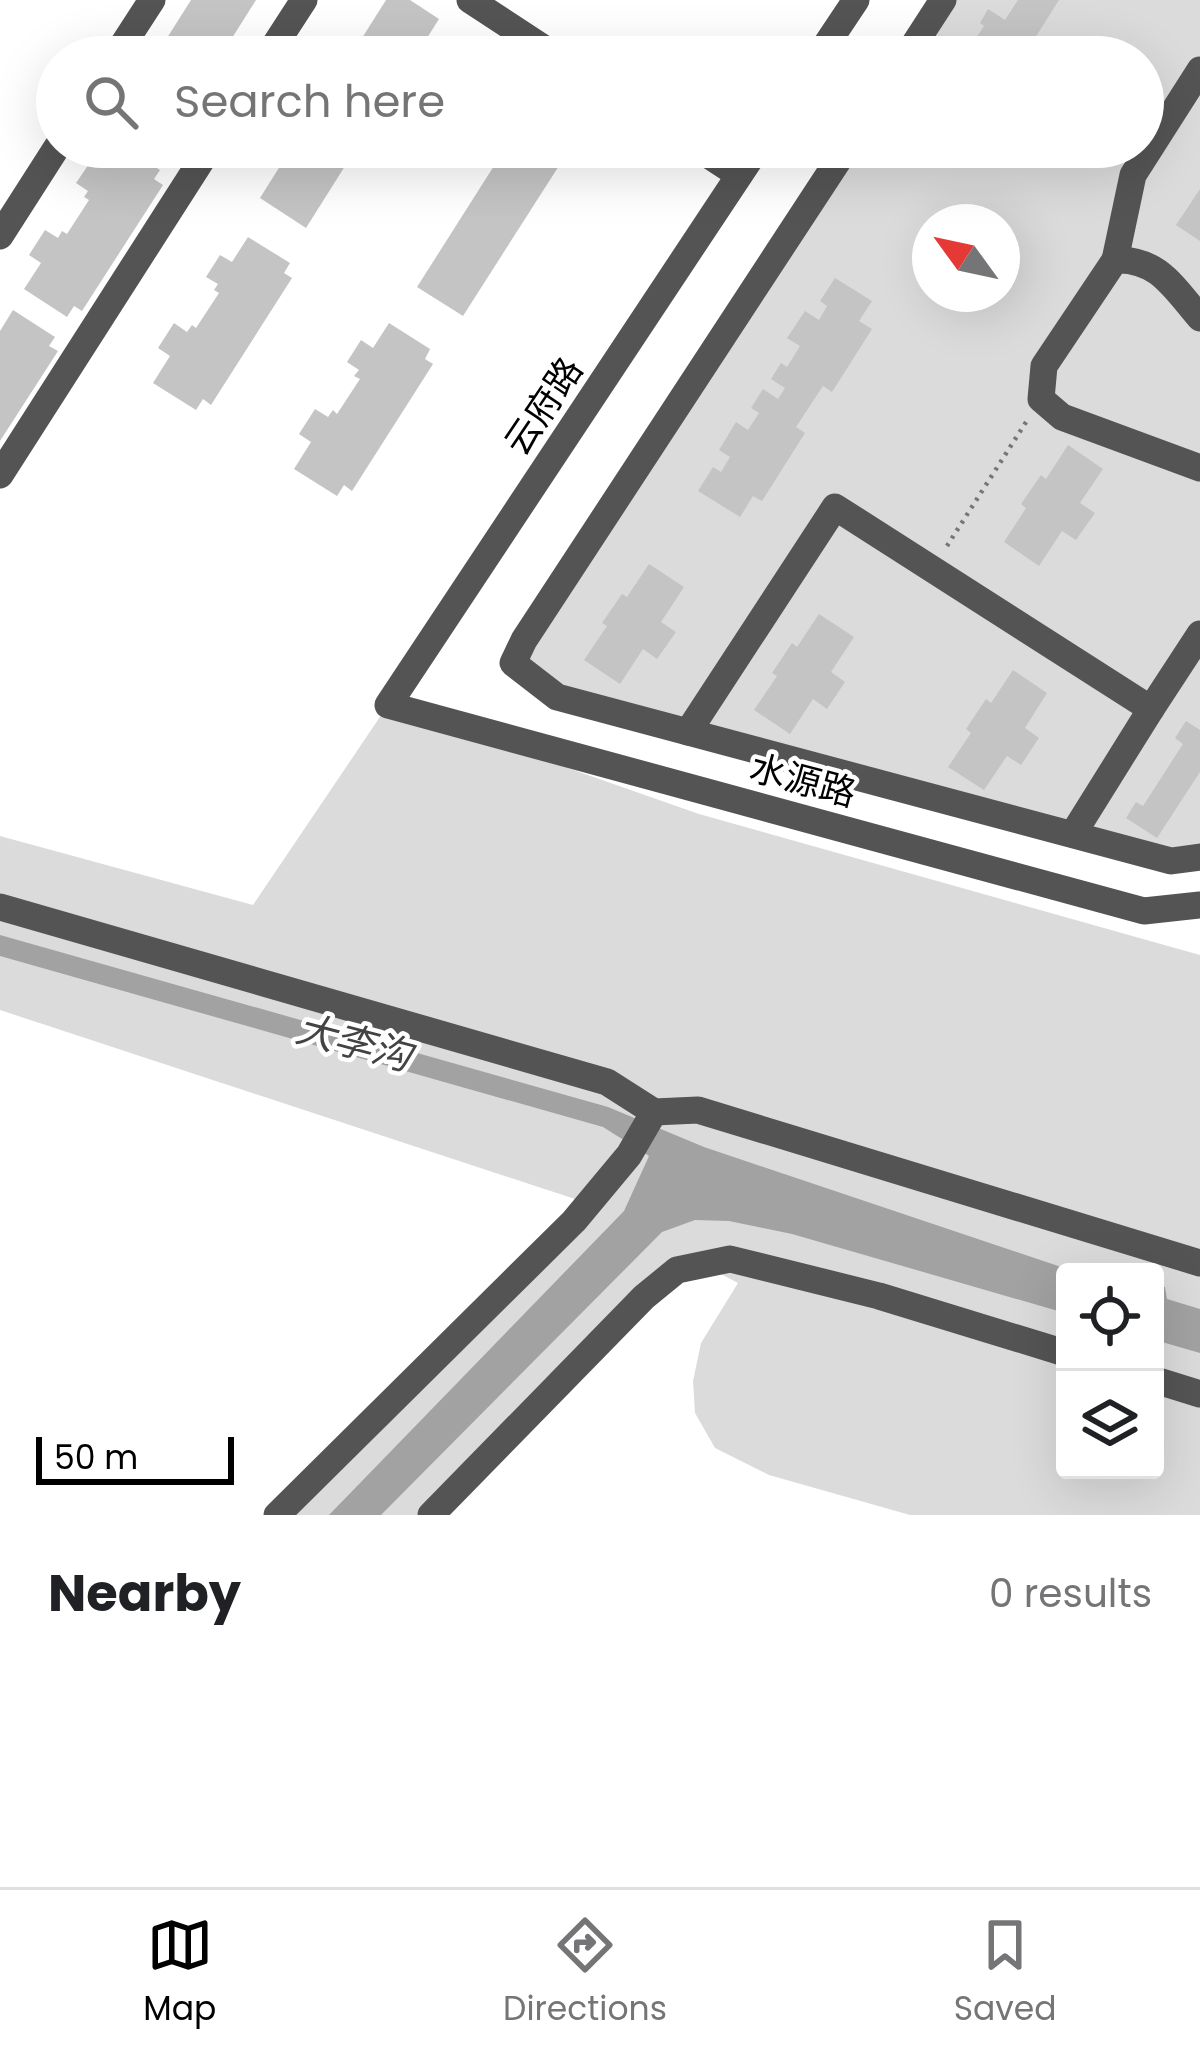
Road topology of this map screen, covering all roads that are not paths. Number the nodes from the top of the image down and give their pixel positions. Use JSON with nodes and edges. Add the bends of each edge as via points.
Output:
{"nodes":[{"id":1,"x":152,"y":0,"type":"edge"},
{"id":2,"x":304,"y":0,"type":"edge"},
{"id":3,"x":470,"y":0,"type":"edge"},
{"id":4,"x":856,"y":0,"type":"edge"},
{"id":5,"x":943,"y":0,"type":"edge"},
{"id":6,"x":129,"y":36,"type":"edge"},
{"id":7,"x":281,"y":36,"type":"edge"},
{"id":8,"x":525,"y":36,"type":"edge"},
{"id":9,"x":832,"y":36,"type":"edge"},
{"id":10,"x":920,"y":36,"type":"edge"},
{"id":11,"x":1200,"y":70,"type":"edge"},
{"id":12,"x":1164,"y":126,"type":"edge"},
{"id":13,"x":44,"y":168,"type":"edge"},
{"id":14,"x":197,"y":168,"type":"edge"},
{"id":15,"x":727,"y":168,"type":"edge"},
{"id":16,"x":744,"y":168,"type":"edge"},
{"id":17,"x":833,"y":168,"type":"edge"},
{"id":18,"x":1137,"y":168,"type":"edge"},
{"id":19,"x":739,"y":176,"type":"junction"},
{"id":20,"x":0,"y":236,"type":"edge"},
{"id":21,"x":1114,"y":260,"type":"junction"},
{"id":22,"x":1200,"y":319,"type":"edge"},
{"id":23,"x":1200,"y":468,"type":"edge"},
{"id":24,"x":0,"y":475,"type":"edge"},
{"id":25,"x":1200,"y":634,"type":"edge"},
{"id":26,"x":388,"y":705,"type":"joint"},
{"id":27,"x":1151,"y":709,"type":"junction"},
{"id":28,"x":688,"y":732,"type":"junction"},
{"id":29,"x":1073,"y":835,"type":"junction"},
{"id":30,"x":1200,"y":856,"type":"edge"},
{"id":31,"x":1200,"y":905,"type":"edge"},
{"id":32,"x":0,"y":907,"type":"edge"},
{"id":33,"x":652,"y":1116,"type":"junction"},
{"id":34,"x":1200,"y":1263,"type":"edge"},
{"id":35,"x":1056,"y":1350,"type":"edge"},
{"id":36,"x":1164,"y":1383,"type":"edge"},
{"id":37,"x":1200,"y":1394,"type":"edge"},
{"id":38,"x":277,"y":1515,"type":"edge"},
{"id":39,"x":431,"y":1515,"type":"edge"}],
"edges":[{"from":1,"to":6,"type":"street"},
{"from":2,"to":7,"type":"street"},
{"from":3,"to":8,"type":"street"},
{"from":4,"to":9,"type":"street"},
{"from":5,"to":10,"type":"street"},
{"from":11,"to":12,"type":"street"},
{"from":13,"to":20,"type":"street"},
{"from":14,"to":24,"type":"street"},
{"from":15,"to":19,"type":"street"},
{"from":16,"to":19,"type":"street","name":"云府路"},
{"from":17,"to":28,"type":"street","via":[[513,663],[557,698]]},
{"from":18,"to":21,"type":"street"},
{"from":19,"to":26,"type":"street","name":"云府路"},
{"from":21,"to":22,"type":"street","via":[[1158,268]]},
{"from":21,"to":23,"type":"street","via":[[1044,366],[1041,400],[1062,417]]},
{"from":25,"to":27,"type":"street"},
{"from":26,"to":31,"type":"street","name":"水源路","via":[[1144,910]]},
{"from":27,"to":28,"type":"street","via":[[835,507]]},
{"from":27,"to":29,"type":"street"},
{"from":28,"to":29,"type":"street"},
{"from":29,"to":30,"type":"street","via":[[1171,861]]},
{"from":32,"to":33,"type":"street","via":[[607,1082]]},
{"from":33,"to":34,"type":"street","via":[[698,1110]]},
{"from":33,"to":38,"type":"street","via":[[557,1238]]},
{"from":35,"to":39,"type":"street","via":[[730,1259],[677,1270]]},
{"from":36,"to":37,"type":"street"}]}
